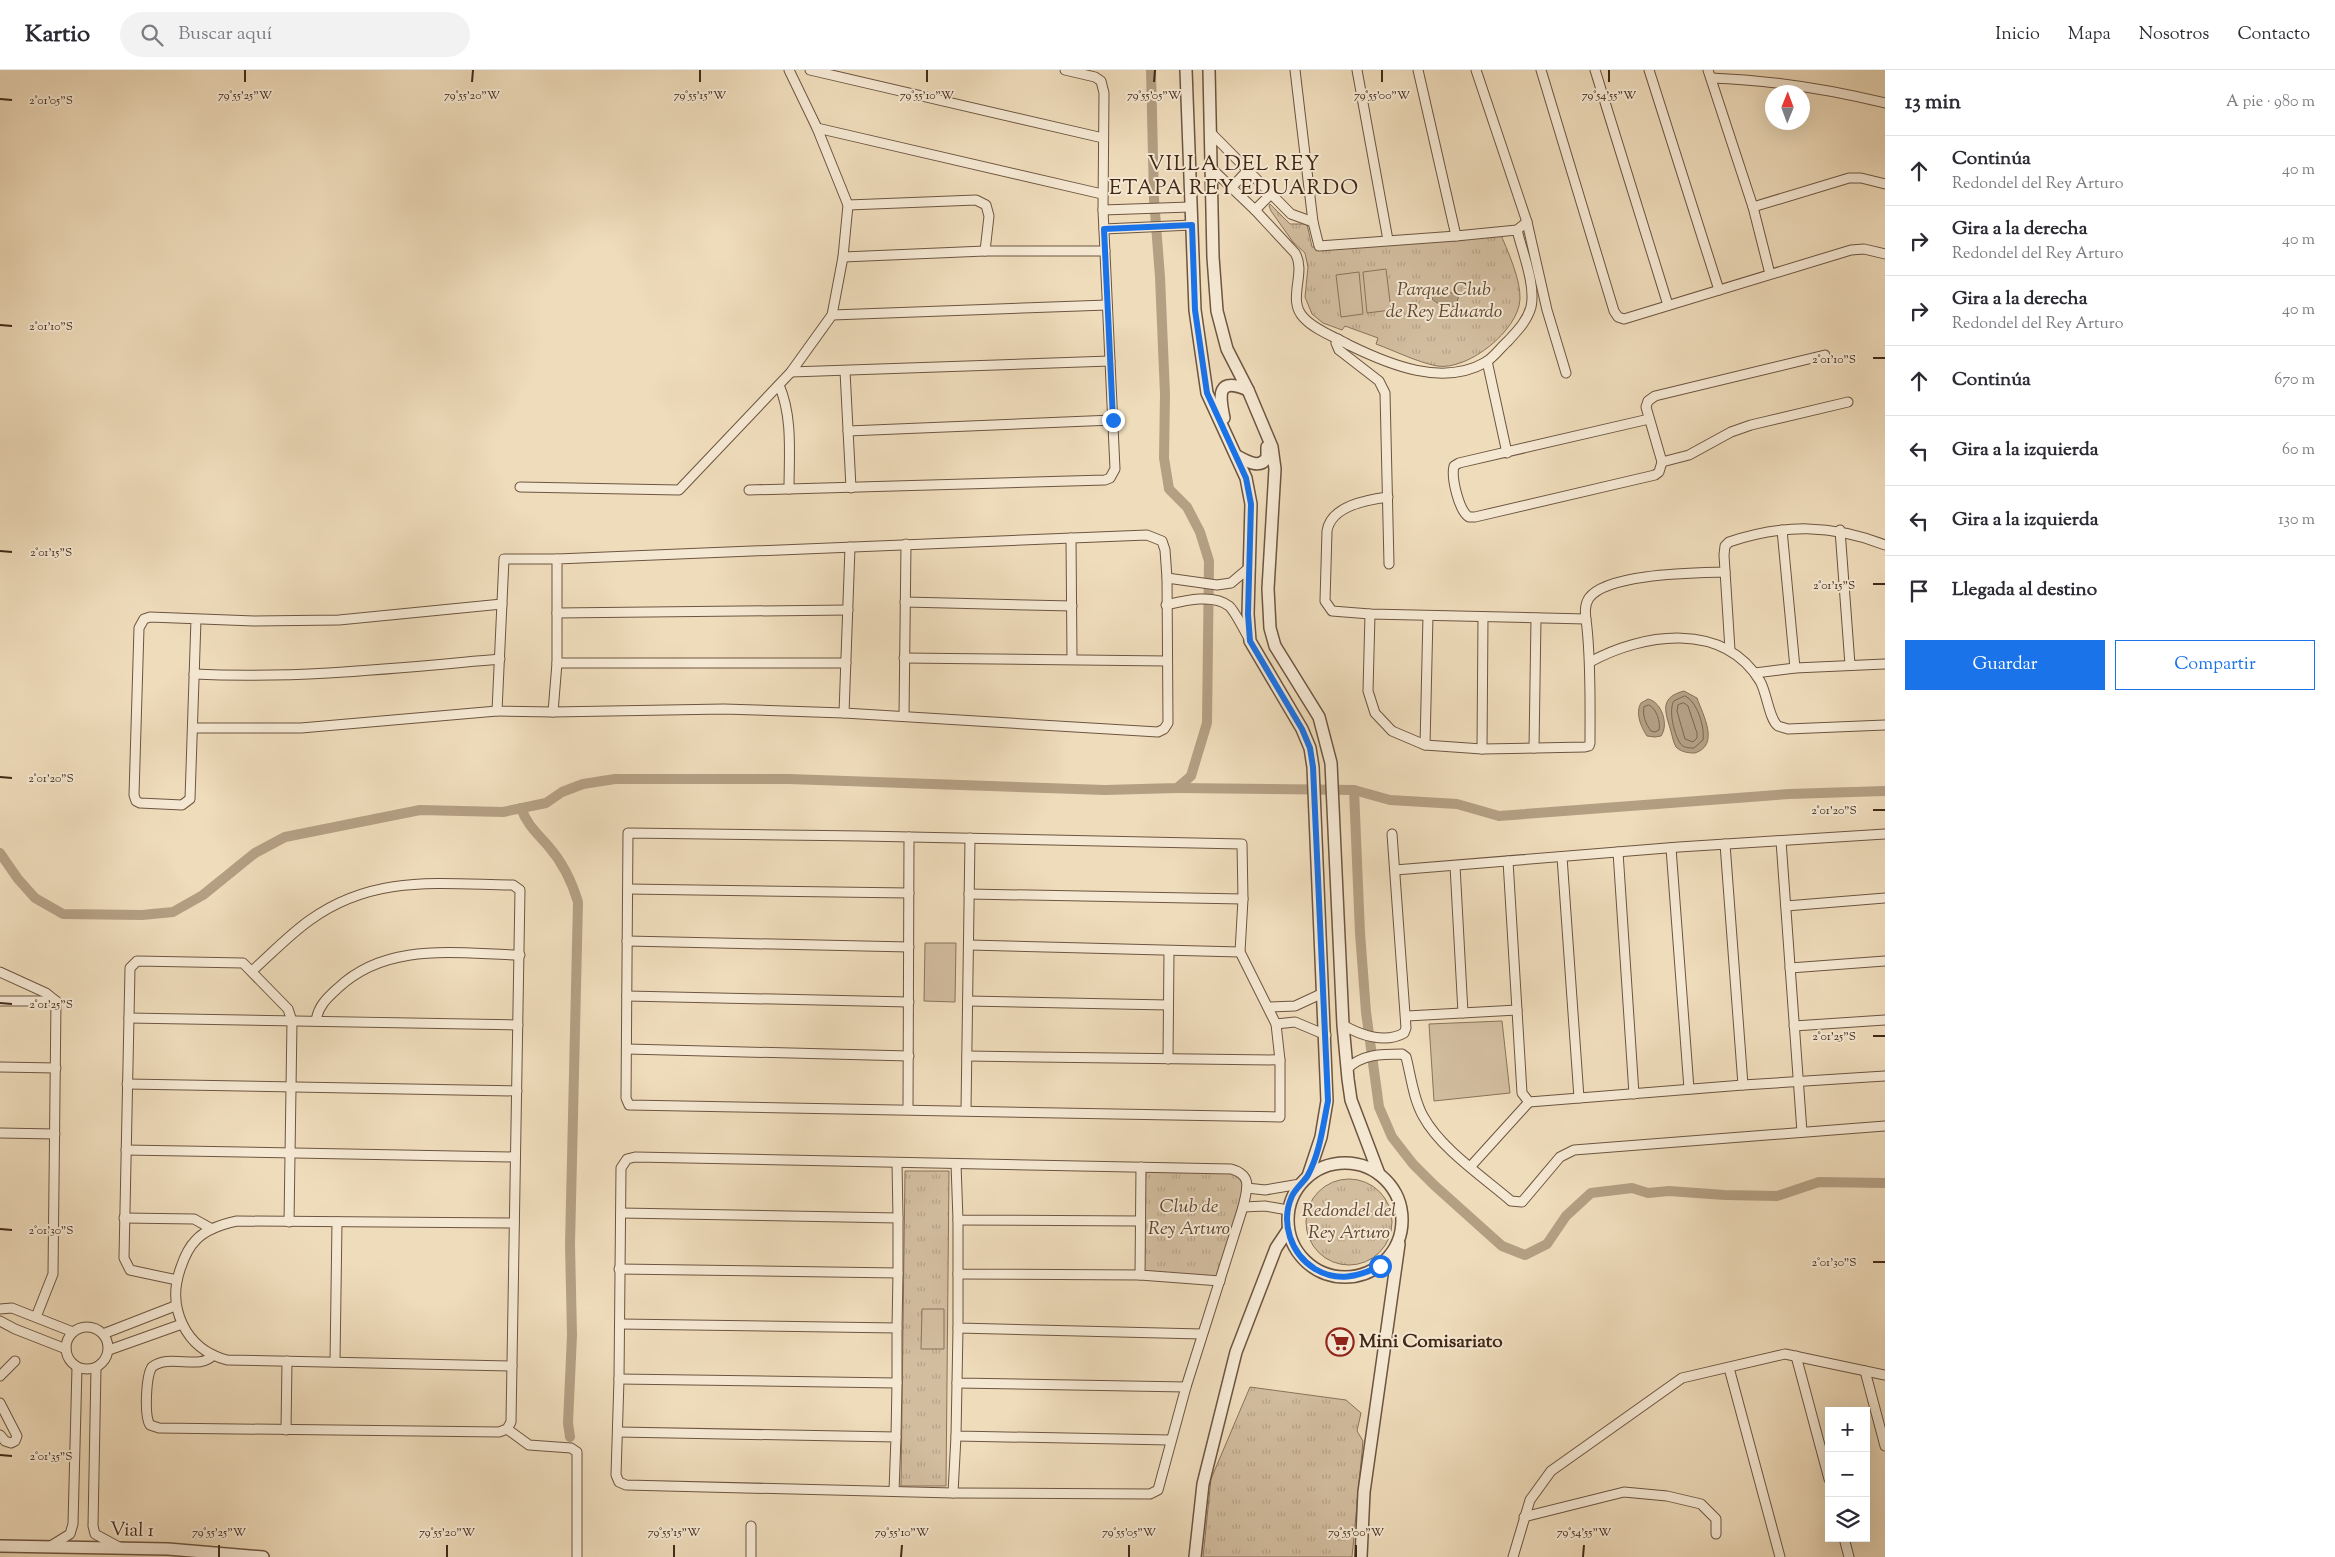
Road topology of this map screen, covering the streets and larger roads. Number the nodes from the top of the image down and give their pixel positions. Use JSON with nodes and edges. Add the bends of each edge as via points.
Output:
{"nodes":[{"id":1,"x":789,"y":70,"type":"edge"},
{"id":2,"x":810,"y":70,"type":"edge"},
{"id":3,"x":1065,"y":70,"type":"edge"},
{"id":4,"x":1186,"y":70,"type":"edge"},
{"id":5,"x":1209,"y":70,"type":"edge"},
{"id":6,"x":1295,"y":70,"type":"edge"},
{"id":7,"x":1357,"y":70,"type":"edge"},
{"id":8,"x":1418,"y":70,"type":"edge"},
{"id":9,"x":1476,"y":70,"type":"edge"},
{"id":10,"x":1541,"y":70,"type":"edge"},
{"id":11,"x":1596,"y":70,"type":"edge"},
{"id":12,"x":1649,"y":70,"type":"edge"},
{"id":13,"x":1710,"y":74,"type":"edge"},
{"id":14,"x":1885,"y":103,"type":"edge"},
{"id":15,"x":817,"y":128,"type":"junction"},
{"id":16,"x":1211,"y":133,"type":"junction"},
{"id":17,"x":1103,"y":138,"type":"junction"},
{"id":18,"x":1212,"y":168,"type":"junction"},
{"id":19,"x":1248,"y":170,"type":"junction"},
{"id":20,"x":1885,"y":184,"type":"edge"},
{"id":21,"x":1232,"y":187,"type":"junction"},
{"id":22,"x":1272,"y":193,"type":"junction"},
{"id":23,"x":1102,"y":194,"type":"junction"},
{"id":24,"x":848,"y":205,"type":"junction"},
{"id":25,"x":1190,"y":207,"type":"junction"},
{"id":26,"x":1753,"y":207,"type":"junction"},
{"id":27,"x":1103,"y":210,"type":"junction"},
{"id":28,"x":1136,"y":210,"type":"junction"},
{"id":29,"x":1255,"y":210,"type":"junction"},
{"id":30,"x":1313,"y":222,"type":"junction"},
{"id":31,"x":1527,"y":222,"type":"junction"},
{"id":32,"x":1192,"y":225,"type":"junction"},
{"id":33,"x":1136,"y":227,"type":"junction"},
{"id":34,"x":1104,"y":229,"type":"junction"},
{"id":35,"x":1517,"y":230,"type":"junction"},
{"id":36,"x":1456,"y":236,"type":"junction"},
{"id":37,"x":1388,"y":240,"type":"junction"},
{"id":38,"x":1105,"y":251,"type":"junction"},
{"id":39,"x":985,"y":252,"type":"junction"},
{"id":40,"x":1885,"y":254,"type":"edge"},
{"id":41,"x":843,"y":257,"type":"junction"},
{"id":42,"x":1770,"y":274,"type":"junction"},
{"id":43,"x":1719,"y":290,"type":"junction"},
{"id":44,"x":1107,"y":305,"type":"junction"},
{"id":45,"x":1668,"y":305,"type":"junction"},
{"id":46,"x":832,"y":315,"type":"junction"},
{"id":47,"x":1338,"y":339,"type":"junction"},
{"id":48,"x":1825,"y":355,"type":"dead end"},
{"id":49,"x":1110,"y":361,"type":"junction"},
{"id":50,"x":1487,"y":361,"type":"junction"},
{"id":51,"x":846,"y":371,"type":"junction"},
{"id":52,"x":791,"y":372,"type":"junction"},
{"id":53,"x":1566,"y":373,"type":"dead end"},
{"id":54,"x":779,"y":385,"type":"junction"},
{"id":55,"x":1248,"y":390,"type":"junction"},
{"id":56,"x":1848,"y":402,"type":"dead end"},
{"id":57,"x":1260,"y":417,"type":"junction"},
{"id":58,"x":1649,"y":419,"type":"junction"},
{"id":59,"x":1113,"y":420,"type":"junction"},
{"id":60,"x":848,"y":431,"type":"junction"},
{"id":61,"x":1228,"y":440,"type":"junction"},
{"id":62,"x":1507,"y":453,"type":"junction"},
{"id":63,"x":1236,"y":456,"type":"junction"},
{"id":64,"x":1662,"y":462,"type":"junction"},
{"id":65,"x":520,"y":487,"type":"dead end"},
{"id":66,"x":851,"y":488,"type":"junction"},
{"id":67,"x":789,"y":489,"type":"junction"},
{"id":68,"x":749,"y":490,"type":"dead end"},
{"id":69,"x":1388,"y":497,"type":"junction"},
{"id":70,"x":1782,"y":530,"type":"junction"},
{"id":71,"x":1840,"y":530,"type":"junction"},
{"id":72,"x":1071,"y":538,"type":"junction"},
{"id":73,"x":906,"y":544,"type":"junction"},
{"id":74,"x":1885,"y":545,"type":"edge"},
{"id":75,"x":850,"y":546,"type":"junction"},
{"id":76,"x":556,"y":559,"type":"junction"},
{"id":77,"x":1389,"y":564,"type":"dead end"},
{"id":78,"x":1250,"y":566,"type":"junction"},
{"id":79,"x":1725,"y":572,"type":"junction"},
{"id":80,"x":1167,"y":578,"type":"junction"},
{"id":81,"x":905,"y":602,"type":"junction"},
{"id":82,"x":502,"y":604,"type":"junction"},
{"id":83,"x":1166,"y":605,"type":"junction"},
{"id":84,"x":1072,"y":606,"type":"junction"},
{"id":85,"x":848,"y":610,"type":"junction"},
{"id":86,"x":557,"y":613,"type":"junction"},
{"id":87,"x":1370,"y":614,"type":"junction"},
{"id":88,"x":1428,"y":616,"type":"junction"},
{"id":89,"x":1483,"y":618,"type":"junction"},
{"id":90,"x":1536,"y":618,"type":"junction"},
{"id":91,"x":196,"y":619,"type":"junction"},
{"id":92,"x":1586,"y":619,"type":"junction"},
{"id":93,"x":1250,"y":641,"type":"junction"},
{"id":94,"x":1730,"y":650,"type":"junction"},
{"id":95,"x":500,"y":658,"type":"junction"},
{"id":96,"x":904,"y":658,"type":"junction"},
{"id":97,"x":1072,"y":659,"type":"junction"},
{"id":98,"x":1167,"y":661,"type":"junction"},
{"id":99,"x":1590,"y":662,"type":"junction"},
{"id":100,"x":557,"y":663,"type":"junction"},
{"id":101,"x":846,"y":663,"type":"junction"},
{"id":102,"x":1885,"y":664,"type":"edge"},
{"id":103,"x":1850,"y":665,"type":"junction"},
{"id":104,"x":1795,"y":668,"type":"junction"},
{"id":105,"x":1755,"y":673,"type":"junction"},
{"id":106,"x":194,"y":674,"type":"junction"},
{"id":107,"x":497,"y":711,"type":"junction"},
{"id":108,"x":553,"y":712,"type":"junction"},
{"id":109,"x":844,"y":713,"type":"junction"},
{"id":110,"x":904,"y":716,"type":"junction"},
{"id":111,"x":1885,"y":725,"type":"edge"},
{"id":112,"x":193,"y":728,"type":"junction"},
{"id":113,"x":1425,"y":744,"type":"junction"},
{"id":114,"x":1534,"y":748,"type":"junction"},
{"id":115,"x":1482,"y":749,"type":"junction"},
{"id":116,"x":1392,"y":834,"type":"dead end"},
{"id":117,"x":1885,"y":834,"type":"edge"},
{"id":118,"x":909,"y":837,"type":"junction"},
{"id":119,"x":970,"y":838,"type":"junction"},
{"id":120,"x":1781,"y":841,"type":"junction"},
{"id":121,"x":1725,"y":844,"type":"junction"},
{"id":122,"x":1671,"y":848,"type":"junction"},
{"id":123,"x":1618,"y":852,"type":"junction"},
{"id":124,"x":1562,"y":857,"type":"junction"},
{"id":125,"x":1508,"y":862,"type":"junction"},
{"id":126,"x":1455,"y":866,"type":"junction"},
{"id":127,"x":1394,"y":870,"type":"junction"},
{"id":128,"x":628,"y":889,"type":"junction"},
{"id":129,"x":909,"y":893,"type":"junction"},
{"id":130,"x":969,"y":894,"type":"junction"},
{"id":131,"x":1885,"y":898,"type":"edge"},
{"id":132,"x":1243,"y":899,"type":"junction"},
{"id":133,"x":1786,"y":906,"type":"junction"},
{"id":134,"x":627,"y":941,"type":"junction"},
{"id":135,"x":968,"y":945,"type":"junction"},
{"id":136,"x":909,"y":947,"type":"junction"},
{"id":137,"x":1169,"y":951,"type":"junction"},
{"id":138,"x":1240,"y":952,"type":"junction"},
{"id":139,"x":520,"y":955,"type":"junction"},
{"id":140,"x":1885,"y":960,"type":"edge"},
{"id":141,"x":1790,"y":968,"type":"junction"},
{"id":142,"x":252,"y":971,"type":"junction"},
{"id":143,"x":0,"y":972,"type":"edge"},
{"id":144,"x":1323,"y":993,"type":"junction"},
{"id":145,"x":627,"y":996,"type":"junction"},
{"id":146,"x":0,"y":1001,"type":"edge"},
{"id":147,"x":968,"y":1001,"type":"junction"},
{"id":148,"x":56,"y":1002,"type":"junction"},
{"id":149,"x":909,"y":1002,"type":"junction"},
{"id":150,"x":1168,"y":1005,"type":"junction"},
{"id":151,"x":1269,"y":1007,"type":"junction"},
{"id":152,"x":1518,"y":1010,"type":"junction"},
{"id":153,"x":1463,"y":1013,"type":"junction"},
{"id":154,"x":1406,"y":1016,"type":"junction"},
{"id":155,"x":129,"y":1018,"type":"junction"},
{"id":156,"x":1885,"y":1020,"type":"edge"},
{"id":157,"x":292,"y":1021,"type":"junction"},
{"id":158,"x":316,"y":1022,"type":"junction"},
{"id":159,"x":1276,"y":1024,"type":"junction"},
{"id":160,"x":518,"y":1025,"type":"junction"},
{"id":161,"x":1343,"y":1025,"type":"junction"},
{"id":162,"x":1794,"y":1026,"type":"junction"},
{"id":163,"x":1326,"y":1035,"type":"junction"},
{"id":164,"x":627,"y":1049,"type":"junction"},
{"id":165,"x":908,"y":1056,"type":"junction"},
{"id":166,"x":967,"y":1056,"type":"junction"},
{"id":167,"x":1168,"y":1059,"type":"junction"},
{"id":168,"x":1280,"y":1060,"type":"junction"},
{"id":169,"x":0,"y":1067,"type":"edge"},
{"id":170,"x":56,"y":1068,"type":"junction"},
{"id":171,"x":1347,"y":1069,"type":"junction"},
{"id":172,"x":1885,"y":1076,"type":"edge"},
{"id":173,"x":1798,"y":1082,"type":"junction"},
{"id":174,"x":127,"y":1084,"type":"junction"},
{"id":175,"x":1743,"y":1085,"type":"junction"},
{"id":176,"x":291,"y":1088,"type":"junction"},
{"id":177,"x":1689,"y":1089,"type":"junction"},
{"id":178,"x":517,"y":1091,"type":"junction"},
{"id":179,"x":1634,"y":1094,"type":"junction"},
{"id":180,"x":1579,"y":1098,"type":"junction"},
{"id":181,"x":1529,"y":1102,"type":"junction"},
{"id":182,"x":908,"y":1109,"type":"junction"},
{"id":183,"x":966,"y":1110,"type":"junction"},
{"id":184,"x":1885,"y":1126,"type":"edge"},
{"id":185,"x":1802,"y":1132,"type":"junction"},
{"id":186,"x":0,"y":1133,"type":"edge"},
{"id":187,"x":55,"y":1134,"type":"junction"},
{"id":188,"x":126,"y":1150,"type":"junction"},
{"id":189,"x":290,"y":1153,"type":"junction"},
{"id":190,"x":515,"y":1157,"type":"junction"},
{"id":191,"x":898,"y":1163,"type":"junction"},
{"id":192,"x":956,"y":1164,"type":"junction"},
{"id":193,"x":1471,"y":1166,"type":"junction"},
{"id":194,"x":1141,"y":1167,"type":"junction"},
{"id":195,"x":1379,"y":1174,"type":"junction"},
{"id":196,"x":1304,"y":1180,"type":"junction"},
{"id":197,"x":1247,"y":1188,"type":"junction"},
{"id":198,"x":1243,"y":1207,"type":"junction"},
{"id":199,"x":1288,"y":1210,"type":"junction"},
{"id":200,"x":621,"y":1213,"type":"junction"},
{"id":201,"x":124,"y":1218,"type":"junction"},
{"id":202,"x":898,"y":1218,"type":"junction"},
{"id":203,"x":958,"y":1220,"type":"junction"},
{"id":204,"x":289,"y":1222,"type":"junction"},
{"id":205,"x":337,"y":1222,"type":"junction"},
{"id":206,"x":1140,"y":1222,"type":"junction"},
{"id":207,"x":514,"y":1223,"type":"junction"},
{"id":208,"x":212,"y":1229,"type":"junction"},
{"id":209,"x":1288,"y":1230,"type":"junction"},
{"id":210,"x":1401,"y":1234,"type":"junction"},
{"id":211,"x":620,"y":1269,"type":"junction"},
{"id":212,"x":898,"y":1273,"type":"junction"},
{"id":213,"x":958,"y":1274,"type":"junction"},
{"id":214,"x":1140,"y":1276,"type":"junction"},
{"id":215,"x":177,"y":1280,"type":"junction"},
{"id":216,"x":1220,"y":1281,"type":"junction"},
{"id":217,"x":175,"y":1306,"type":"junction"},
{"id":218,"x":0,"y":1309,"type":"edge"},
{"id":219,"x":36,"y":1317,"type":"junction"},
{"id":220,"x":0,"y":1321,"type":"edge"},
{"id":221,"x":182,"y":1324,"type":"junction"},
{"id":222,"x":620,"y":1324,"type":"junction"},
{"id":223,"x":897,"y":1328,"type":"junction"},
{"id":224,"x":958,"y":1328,"type":"junction"},
{"id":225,"x":72,"y":1332,"type":"junction"},
{"id":226,"x":103,"y":1334,"type":"junction"},
{"id":227,"x":1202,"y":1334,"type":"junction"},
{"id":228,"x":66,"y":1349,"type":"junction"},
{"id":229,"x":109,"y":1350,"type":"junction"},
{"id":230,"x":213,"y":1356,"type":"junction"},
{"id":231,"x":1796,"y":1356,"type":"junction"},
{"id":232,"x":15,"y":1361,"type":"dead end"},
{"id":233,"x":286,"y":1361,"type":"junction"},
{"id":234,"x":335,"y":1362,"type":"junction"},
{"id":235,"x":512,"y":1366,"type":"junction"},
{"id":236,"x":77,"y":1367,"type":"junction"},
{"id":237,"x":96,"y":1368,"type":"junction"},
{"id":238,"x":1729,"y":1368,"type":"junction"},
{"id":239,"x":1865,"y":1371,"type":"junction"},
{"id":240,"x":1885,"y":1375,"type":"edge"},
{"id":241,"x":0,"y":1376,"type":"edge"},
{"id":242,"x":619,"y":1378,"type":"junction"},
{"id":243,"x":897,"y":1382,"type":"junction"},
{"id":244,"x":957,"y":1383,"type":"junction"},
{"id":245,"x":1186,"y":1387,"type":"junction"},
{"id":246,"x":0,"y":1403,"type":"edge"},
{"id":247,"x":507,"y":1429,"type":"junction"},
{"id":248,"x":286,"y":1430,"type":"junction"},
{"id":249,"x":618,"y":1432,"type":"junction"},
{"id":250,"x":0,"y":1434,"type":"edge"},
{"id":251,"x":896,"y":1436,"type":"junction"},
{"id":252,"x":956,"y":1436,"type":"junction"},
{"id":253,"x":1170,"y":1440,"type":"junction"},
{"id":254,"x":1885,"y":1446,"type":"edge"},
{"id":255,"x":1825,"y":1464,"type":"edge"},
{"id":256,"x":894,"y":1491,"type":"junction"},
{"id":257,"x":953,"y":1493,"type":"junction"},
{"id":258,"x":1524,"y":1517,"type":"junction"},
{"id":259,"x":751,"y":1526,"type":"dead end"},
{"id":260,"x":1716,"y":1534,"type":"dead end"},
{"id":261,"x":1845,"y":1542,"type":"edge"},
{"id":262,"x":0,"y":1546,"type":"edge"},
{"id":263,"x":50,"y":1547,"type":"junction"},
{"id":264,"x":121,"y":1548,"type":"junction"},
{"id":265,"x":263,"y":1557,"type":"edge"},
{"id":266,"x":577,"y":1557,"type":"edge"},
{"id":267,"x":751,"y":1557,"type":"edge"},
{"id":268,"x":1195,"y":1557,"type":"edge"},
{"id":269,"x":1361,"y":1557,"type":"edge"},
{"id":270,"x":1513,"y":1557,"type":"edge"},
{"id":271,"x":1780,"y":1557,"type":"edge"},
{"id":272,"x":1849,"y":1557,"type":"edge"}],
"edges":[{"from":1,"to":15,"type":"street"},
{"from":2,"to":17,"type":"street"},
{"from":3,"to":17,"type":"street","via":[[1101,81],[1104,93]]},
{"from":4,"to":25,"type":"street"},
{"from":5,"to":16,"type":"street"},
{"from":6,"to":30,"type":"street"},
{"from":7,"to":37,"type":"street"},
{"from":8,"to":36,"type":"street"},
{"from":9,"to":31,"type":"street"},
{"from":10,"to":45,"type":"street","via":[[1615,314],[1624,319]]},
{"from":11,"to":45,"type":"street"},
{"from":12,"to":43,"type":"street"},
{"from":13,"to":14,"type":"street","via":[[1842,93]]},
{"from":13,"to":26,"type":"street"},
{"from":15,"to":23,"type":"street"},
{"from":15,"to":24,"type":"street"},
{"from":16,"to":18,"type":"street"},
{"from":16,"to":19,"type":"street"},
{"from":17,"to":23,"type":"street"},
{"from":18,"to":21,"type":"street"},
{"from":18,"to":55,"type":"street","via":[[1217,310],[1227,349]]},
{"from":19,"to":21,"type":"street"},
{"from":19,"to":22,"type":"street"},
{"from":20,"to":26,"type":"street","via":[[1849,178]]},
{"from":21,"to":29,"type":"street"},
{"from":22,"to":29,"type":"street"},
{"from":22,"to":30,"type":"street","via":[[1291,214]]},
{"from":23,"to":27,"type":"street"},
{"from":24,"to":39,"type":"street","via":[[976,200],[986,205],[989,216]]},
{"from":24,"to":41,"type":"street"},
{"from":25,"to":28,"type":"street"},
{"from":25,"to":32,"type":"street"},
{"from":26,"to":42,"type":"street"},
{"from":27,"to":28,"type":"street"},
{"from":27,"to":34,"type":"street"},
{"from":28,"to":33,"type":"street"},
{"from":29,"to":47,"type":"street","via":[[1300,260],[1296,297],[1303,318]]},
{"from":30,"to":37,"type":"street","via":[[1319,246]]},
{"from":31,"to":35,"type":"street"},
{"from":31,"to":53,"type":"street","via":[[1547,310]]},
{"from":32,"to":33,"type":"street"},
{"from":32,"to":61,"type":"street","via":[[1195,310],[1207,393]]},
{"from":33,"to":34,"type":"street"},
{"from":34,"to":38,"type":"street"},
{"from":35,"to":36,"type":"street"},
{"from":35,"to":50,"type":"street","via":[[1533,292],[1531,307],[1524,324]]},
{"from":36,"to":37,"type":"street"},
{"from":38,"to":39,"type":"street"},
{"from":38,"to":44,"type":"street"},
{"from":39,"to":41,"type":"street"},
{"from":40,"to":42,"type":"street","via":[[1864,249],[1851,250]]},
{"from":41,"to":46,"type":"street"},
{"from":42,"to":43,"type":"street"},
{"from":43,"to":45,"type":"street"},
{"from":44,"to":46,"type":"street"},
{"from":44,"to":49,"type":"street"},
{"from":46,"to":52,"type":"street"},
{"from":47,"to":50,"type":"street","via":[[1382,361],[1425,372],[1460,372]]},
{"from":47,"to":69,"type":"street","via":[[1339,350],[1379,381],[1385,393]]},
{"from":48,"to":58,"type":"street","via":[[1655,396],[1646,407]]},
{"from":49,"to":51,"type":"street"},
{"from":49,"to":59,"type":"street"},
{"from":50,"to":62,"type":"street"},
{"from":51,"to":52,"type":"street"},
{"from":51,"to":60,"type":"street"},
{"from":52,"to":54,"type":"street"},
{"from":54,"to":65,"type":"street","via":[[679,490]]},
{"from":54,"to":67,"type":"street","via":[[788,415]]},
{"from":55,"to":57,"type":"street"},
{"from":55,"to":61,"type":"street","via":[[1226,385],[1220,394]]},
{"from":56,"to":64,"type":"street","via":[[1751,425],[1689,455]]},
{"from":57,"to":63,"type":"street","via":[[1266,461],[1254,464]]},
{"from":57,"to":161,"type":"street","via":[[1272,448],[1275,469],[1268,589],[1270,628],[1276,646],[1319,717],[1331,763]]},
{"from":58,"to":62,"type":"street"},
{"from":58,"to":64,"type":"street"},
{"from":59,"to":60,"type":"street"},
{"from":59,"to":66,"type":"street","via":[[1115,469],[1105,480]]},
{"from":60,"to":66,"type":"street"},
{"from":61,"to":63,"type":"street"},
{"from":62,"to":64,"type":"street","via":[[1454,466],[1453,475],[1465,514],[1475,517],[1656,475]]},
{"from":63,"to":78,"type":"street","via":[[1246,478],[1251,504]]},
{"from":66,"to":67,"type":"street"},
{"from":67,"to":68,"type":"street"},
{"from":69,"to":77,"type":"street"},
{"from":69,"to":87,"type":"street","via":[[1368,500],[1336,514],[1327,531],[1326,605],[1336,612]]},
{"from":70,"to":71,"type":"street"},
{"from":70,"to":79,"type":"street","via":[[1729,542],[1725,546]]},
{"from":70,"to":104,"type":"street"},
{"from":71,"to":74,"type":"street"},
{"from":71,"to":103,"type":"street"},
{"from":72,"to":73,"type":"street"},
{"from":72,"to":80,"type":"street","via":[[1154,536],[1162,541],[1165,550]]},
{"from":72,"to":84,"type":"street"},
{"from":73,"to":75,"type":"street"},
{"from":73,"to":81,"type":"street"},
{"from":75,"to":76,"type":"street"},
{"from":75,"to":85,"type":"street"},
{"from":76,"to":82,"type":"street","via":[[504,559]]},
{"from":76,"to":86,"type":"street"},
{"from":78,"to":80,"type":"street","via":[[1231,583],[1217,585]]},
{"from":78,"to":93,"type":"street"},
{"from":79,"to":92,"type":"street","via":[[1648,576],[1603,588],[1590,596]]},
{"from":79,"to":94,"type":"street"},
{"from":80,"to":83,"type":"street"},
{"from":81,"to":84,"type":"street"},
{"from":81,"to":96,"type":"street"},
{"from":82,"to":91,"type":"street","via":[[339,620]]},
{"from":82,"to":95,"type":"street"},
{"from":83,"to":93,"type":"street","via":[[1187,600],[1216,601],[1229,606]]},
{"from":83,"to":98,"type":"street"},
{"from":84,"to":97,"type":"street"},
{"from":85,"to":86,"type":"street"},
{"from":85,"to":101,"type":"street"},
{"from":86,"to":100,"type":"street"},
{"from":87,"to":88,"type":"street"},
{"from":87,"to":113,"type":"street","via":[[1368,691],[1376,713],[1392,731]]},
{"from":88,"to":89,"type":"street"},
{"from":88,"to":113,"type":"street"},
{"from":89,"to":90,"type":"street"},
{"from":89,"to":115,"type":"street"},
{"from":90,"to":92,"type":"street"},
{"from":90,"to":114,"type":"street"},
{"from":91,"to":106,"type":"street"},
{"from":91,"to":112,"type":"street","via":[[147,618],[140,624],[134,795],[138,802],[182,805],[189,801]]},
{"from":92,"to":99,"type":"street"},
{"from":93,"to":144,"type":"street","via":[[1310,748]]},
{"from":94,"to":99,"type":"street","via":[[1707,641],[1685,638],[1657,640],[1632,645]]},
{"from":94,"to":105,"type":"street"},
{"from":95,"to":106,"type":"street","via":[[314,675]]},
{"from":95,"to":107,"type":"street"},
{"from":96,"to":97,"type":"street"},
{"from":96,"to":110,"type":"street"},
{"from":97,"to":98,"type":"street"},
{"from":98,"to":110,"type":"street","via":[[1168,723],[1158,732]]},
{"from":99,"to":114,"type":"street","via":[[1589,746]]},
{"from":100,"to":101,"type":"street"},
{"from":100,"to":108,"type":"street"},
{"from":101,"to":109,"type":"street"},
{"from":102,"to":103,"type":"street"},
{"from":103,"to":104,"type":"street"},
{"from":104,"to":105,"type":"street"},
{"from":105,"to":111,"type":"street","via":[[1765,688],[1775,723],[1783,728]]},
{"from":106,"to":112,"type":"street"},
{"from":107,"to":108,"type":"street"},
{"from":107,"to":112,"type":"street","via":[[302,728]]},
{"from":108,"to":109,"type":"street","via":[[724,710]]},
{"from":109,"to":110,"type":"street"},
{"from":113,"to":115,"type":"street"},
{"from":114,"to":115,"type":"street"},
{"from":116,"to":127,"type":"street"},
{"from":117,"to":120,"type":"street"},
{"from":118,"to":119,"type":"street"},
{"from":118,"to":128,"type":"street","via":[[628,833]]},
{"from":118,"to":129,"type":"street"},
{"from":119,"to":130,"type":"street"},
{"from":119,"to":132,"type":"street","via":[[1242,844]]},
{"from":120,"to":121,"type":"street"},
{"from":120,"to":133,"type":"street"},
{"from":121,"to":122,"type":"street"},
{"from":121,"to":175,"type":"street"},
{"from":122,"to":123,"type":"street"},
{"from":122,"to":177,"type":"street"},
{"from":123,"to":124,"type":"street"},
{"from":123,"to":179,"type":"street"},
{"from":124,"to":125,"type":"street"},
{"from":124,"to":180,"type":"street"},
{"from":125,"to":126,"type":"street"},
{"from":125,"to":152,"type":"street"},
{"from":126,"to":127,"type":"street"},
{"from":126,"to":153,"type":"street"},
{"from":127,"to":154,"type":"street"},
{"from":128,"to":129,"type":"street"},
{"from":128,"to":134,"type":"street"},
{"from":129,"to":136,"type":"street"},
{"from":130,"to":132,"type":"street"},
{"from":130,"to":135,"type":"street"},
{"from":131,"to":133,"type":"street"},
{"from":132,"to":138,"type":"street"},
{"from":133,"to":141,"type":"street"},
{"from":134,"to":136,"type":"street"},
{"from":134,"to":145,"type":"street"},
{"from":135,"to":137,"type":"street"},
{"from":135,"to":147,"type":"street"},
{"from":136,"to":149,"type":"street"},
{"from":137,"to":138,"type":"street"},
{"from":137,"to":150,"type":"street"},
{"from":138,"to":151,"type":"street"},
{"from":139,"to":142,"type":"street","via":[[521,895],[516,886],[420,882],[380,888],[336,904],[298,929]]},
{"from":139,"to":158,"type":"street","via":[[418,953],[383,960],[347,980],[320,1007]]},
{"from":139,"to":160,"type":"street"},
{"from":140,"to":141,"type":"street"},
{"from":141,"to":162,"type":"street"},
{"from":142,"to":155,"type":"street","via":[[238,962],[138,961],[130,968]]},
{"from":142,"to":157,"type":"street","via":[[288,1009]]},
{"from":143,"to":148,"type":"street","via":[[46,993]]},
{"from":144,"to":151,"type":"street","via":[[1295,1006]]},
{"from":144,"to":163,"type":"street"},
{"from":145,"to":149,"type":"street"},
{"from":145,"to":164,"type":"street"},
{"from":146,"to":148,"type":"street"},
{"from":147,"to":150,"type":"street"},
{"from":147,"to":166,"type":"street"},
{"from":148,"to":170,"type":"street"},
{"from":149,"to":165,"type":"street"},
{"from":150,"to":167,"type":"street"},
{"from":151,"to":159,"type":"street"},
{"from":152,"to":153,"type":"street"},
{"from":152,"to":181,"type":"street","via":[[1522,1093]]},
{"from":153,"to":154,"type":"street"},
{"from":154,"to":161,"type":"street","via":[[1404,1034],[1389,1037],[1360,1035]]},
{"from":155,"to":157,"type":"street"},
{"from":155,"to":174,"type":"street"},
{"from":156,"to":162,"type":"street"},
{"from":157,"to":158,"type":"street"},
{"from":157,"to":176,"type":"street"},
{"from":158,"to":160,"type":"street"},
{"from":159,"to":163,"type":"street","via":[[1295,1022]]},
{"from":159,"to":168,"type":"street"},
{"from":160,"to":178,"type":"street"},
{"from":161,"to":171,"type":"street"},
{"from":162,"to":173,"type":"street"},
{"from":163,"to":196,"type":"street","via":[[1328,1101],[1321,1137]]},
{"from":164,"to":165,"type":"street"},
{"from":164,"to":182,"type":"street","via":[[628,1105]]},
{"from":165,"to":182,"type":"street"},
{"from":166,"to":167,"type":"street"},
{"from":166,"to":183,"type":"street"},
{"from":167,"to":168,"type":"street"},
{"from":168,"to":183,"type":"street","via":[[1280,1117]]},
{"from":169,"to":170,"type":"street"},
{"from":170,"to":187,"type":"street"},
{"from":171,"to":193,"type":"street","via":[[1370,1056],[1395,1054],[1406,1057],[1422,1115],[1441,1141]]},
{"from":171,"to":195,"type":"street","via":[[1351,1100]]},
{"from":172,"to":173,"type":"street"},
{"from":173,"to":175,"type":"street"},
{"from":173,"to":185,"type":"street"},
{"from":174,"to":176,"type":"street"},
{"from":174,"to":188,"type":"street"},
{"from":175,"to":177,"type":"street"},
{"from":176,"to":178,"type":"street"},
{"from":176,"to":189,"type":"street"},
{"from":177,"to":179,"type":"street"},
{"from":178,"to":190,"type":"street"},
{"from":179,"to":180,"type":"street"},
{"from":180,"to":181,"type":"street"},
{"from":181,"to":193,"type":"street"},
{"from":182,"to":183,"type":"street"},
{"from":184,"to":185,"type":"street"},
{"from":185,"to":193,"type":"street","via":[[1574,1150],[1560,1157],[1522,1202],[1516,1203]]},
{"from":186,"to":187,"type":"street"},
{"from":187,"to":219,"type":"street","via":[[53,1274]]},
{"from":188,"to":189,"type":"street"},
{"from":188,"to":201,"type":"street"},
{"from":189,"to":190,"type":"street"},
{"from":189,"to":204,"type":"street"},
{"from":190,"to":207,"type":"street"},
{"from":191,"to":192,"type":"street"},
{"from":191,"to":200,"type":"street","via":[[635,1157],[627,1159],[620,1168]]},
{"from":191,"to":202,"type":"street"},
{"from":192,"to":194,"type":"street"},
{"from":192,"to":203,"type":"street"},
{"from":194,"to":197,"type":"street","via":[[1231,1169],[1246,1177]]},
{"from":194,"to":206,"type":"street"},
{"from":195,"to":196,"type":"street","via":[[1362,1166],[1343,1163],[1325,1167]]},
{"from":195,"to":210,"type":"street","via":[[1399,1201]]},
{"from":196,"to":197,"type":"street","via":[[1265,1190]]},
{"from":196,"to":199,"type":"street","via":[[1292,1196]]},
{"from":197,"to":198,"type":"street"},
{"from":198,"to":199,"type":"street"},
{"from":198,"to":216,"type":"street"},
{"from":199,"to":209,"type":"street"},
{"from":200,"to":202,"type":"street"},
{"from":200,"to":211,"type":"street"},
{"from":201,"to":208,"type":"street","via":[[194,1219]]},
{"from":201,"to":215,"type":"street","via":[[124,1258],[128,1268]]},
{"from":202,"to":212,"type":"street"},
{"from":203,"to":206,"type":"street"},
{"from":203,"to":213,"type":"street"},
{"from":204,"to":205,"type":"street"},
{"from":204,"to":208,"type":"street","via":[[237,1221]]},
{"from":205,"to":207,"type":"street"},
{"from":205,"to":234,"type":"street"},
{"from":206,"to":214,"type":"street"},
{"from":207,"to":235,"type":"street"},
{"from":208,"to":215,"type":"street","via":[[191,1246]]},
{"from":209,"to":210,"type":"street","via":[[1294,1249],[1307,1264],[1324,1274],[1343,1278],[1362,1275],[1380,1266],[1393,1252]]},
{"from":209,"to":268,"type":"street","via":[[1276,1248],[1236,1352],[1203,1484]]},
{"from":210,"to":269,"type":"street","via":[[1364,1492]]},
{"from":211,"to":212,"type":"street"},
{"from":211,"to":222,"type":"street"},
{"from":212,"to":223,"type":"street"},
{"from":213,"to":214,"type":"street"},
{"from":213,"to":224,"type":"street"},
{"from":214,"to":216,"type":"street"},
{"from":215,"to":217,"type":"street"},
{"from":216,"to":227,"type":"street"},
{"from":217,"to":221,"type":"street"},
{"from":217,"to":226,"type":"street"},
{"from":218,"to":219,"type":"street","via":[[12,1308]]},
{"from":219,"to":225,"type":"street"},
{"from":220,"to":228,"type":"street"},
{"from":221,"to":229,"type":"street"},
{"from":221,"to":230,"type":"street","via":[[197,1344]]},
{"from":222,"to":223,"type":"street"},
{"from":222,"to":242,"type":"street"},
{"from":223,"to":243,"type":"street"},
{"from":224,"to":227,"type":"street"},
{"from":224,"to":244,"type":"street"},
{"from":225,"to":226,"type":"street","via":[[90,1327]]},
{"from":225,"to":228,"type":"street"},
{"from":226,"to":229,"type":"street"},
{"from":227,"to":245,"type":"street"},
{"from":228,"to":236,"type":"street","via":[[71,1363]]},
{"from":229,"to":237,"type":"street","via":[[107,1358]]},
{"from":230,"to":233,"type":"street","via":[[227,1360]]},
{"from":230,"to":248,"type":"street","via":[[205,1362],[166,1361],[152,1367],[148,1378],[147,1417],[150,1425],[156,1428]]},
{"from":231,"to":238,"type":"street","via":[[1785,1354]]},
{"from":231,"to":239,"type":"street"},
{"from":231,"to":255,"type":"street"},
{"from":232,"to":241,"type":"street"},
{"from":233,"to":234,"type":"street"},
{"from":233,"to":248,"type":"street"},
{"from":234,"to":235,"type":"street"},
{"from":235,"to":247,"type":"street"},
{"from":236,"to":237,"type":"street","via":[[83,1370]]},
{"from":236,"to":263,"type":"street","via":[[73,1524],[70,1534]]},
{"from":237,"to":264,"type":"street","via":[[93,1526],[95,1534]]},
{"from":238,"to":258,"type":"street","via":[[1682,1378],[1551,1471],[1530,1500]]},
{"from":238,"to":271,"type":"street"},
{"from":239,"to":240,"type":"street"},
{"from":239,"to":254,"type":"street"},
{"from":242,"to":243,"type":"street"},
{"from":242,"to":249,"type":"street"},
{"from":243,"to":251,"type":"street"},
{"from":244,"to":245,"type":"street"},
{"from":244,"to":252,"type":"street"},
{"from":245,"to":253,"type":"street"},
{"from":246,"to":250,"type":"street","via":[[17,1436],[11,1443]]},
{"from":247,"to":248,"type":"street","via":[[499,1432]]},
{"from":247,"to":266,"type":"street","via":[[530,1445],[571,1448],[577,1452]]},
{"from":249,"to":251,"type":"street"},
{"from":249,"to":256,"type":"street","via":[[616,1476],[618,1482],[626,1485]]},
{"from":251,"to":256,"type":"street"},
{"from":252,"to":253,"type":"street"},
{"from":252,"to":257,"type":"street"},
{"from":253,"to":257,"type":"street","via":[[1162,1482],[1158,1490],[1150,1494]]},
{"from":256,"to":257,"type":"street"},
{"from":258,"to":260,"type":"street","via":[[1624,1492],[1641,1493],[1701,1504],[1716,1519]]},
{"from":258,"to":270,"type":"street"},
{"from":259,"to":267,"type":"street"},
{"from":261,"to":272,"type":"street"},
{"from":262,"to":263,"type":"street","name":"Vial 1"},
{"from":263,"to":264,"type":"street","name":"Vial 1"},
{"from":264,"to":265,"type":"street","name":"Vial 1"}]}
